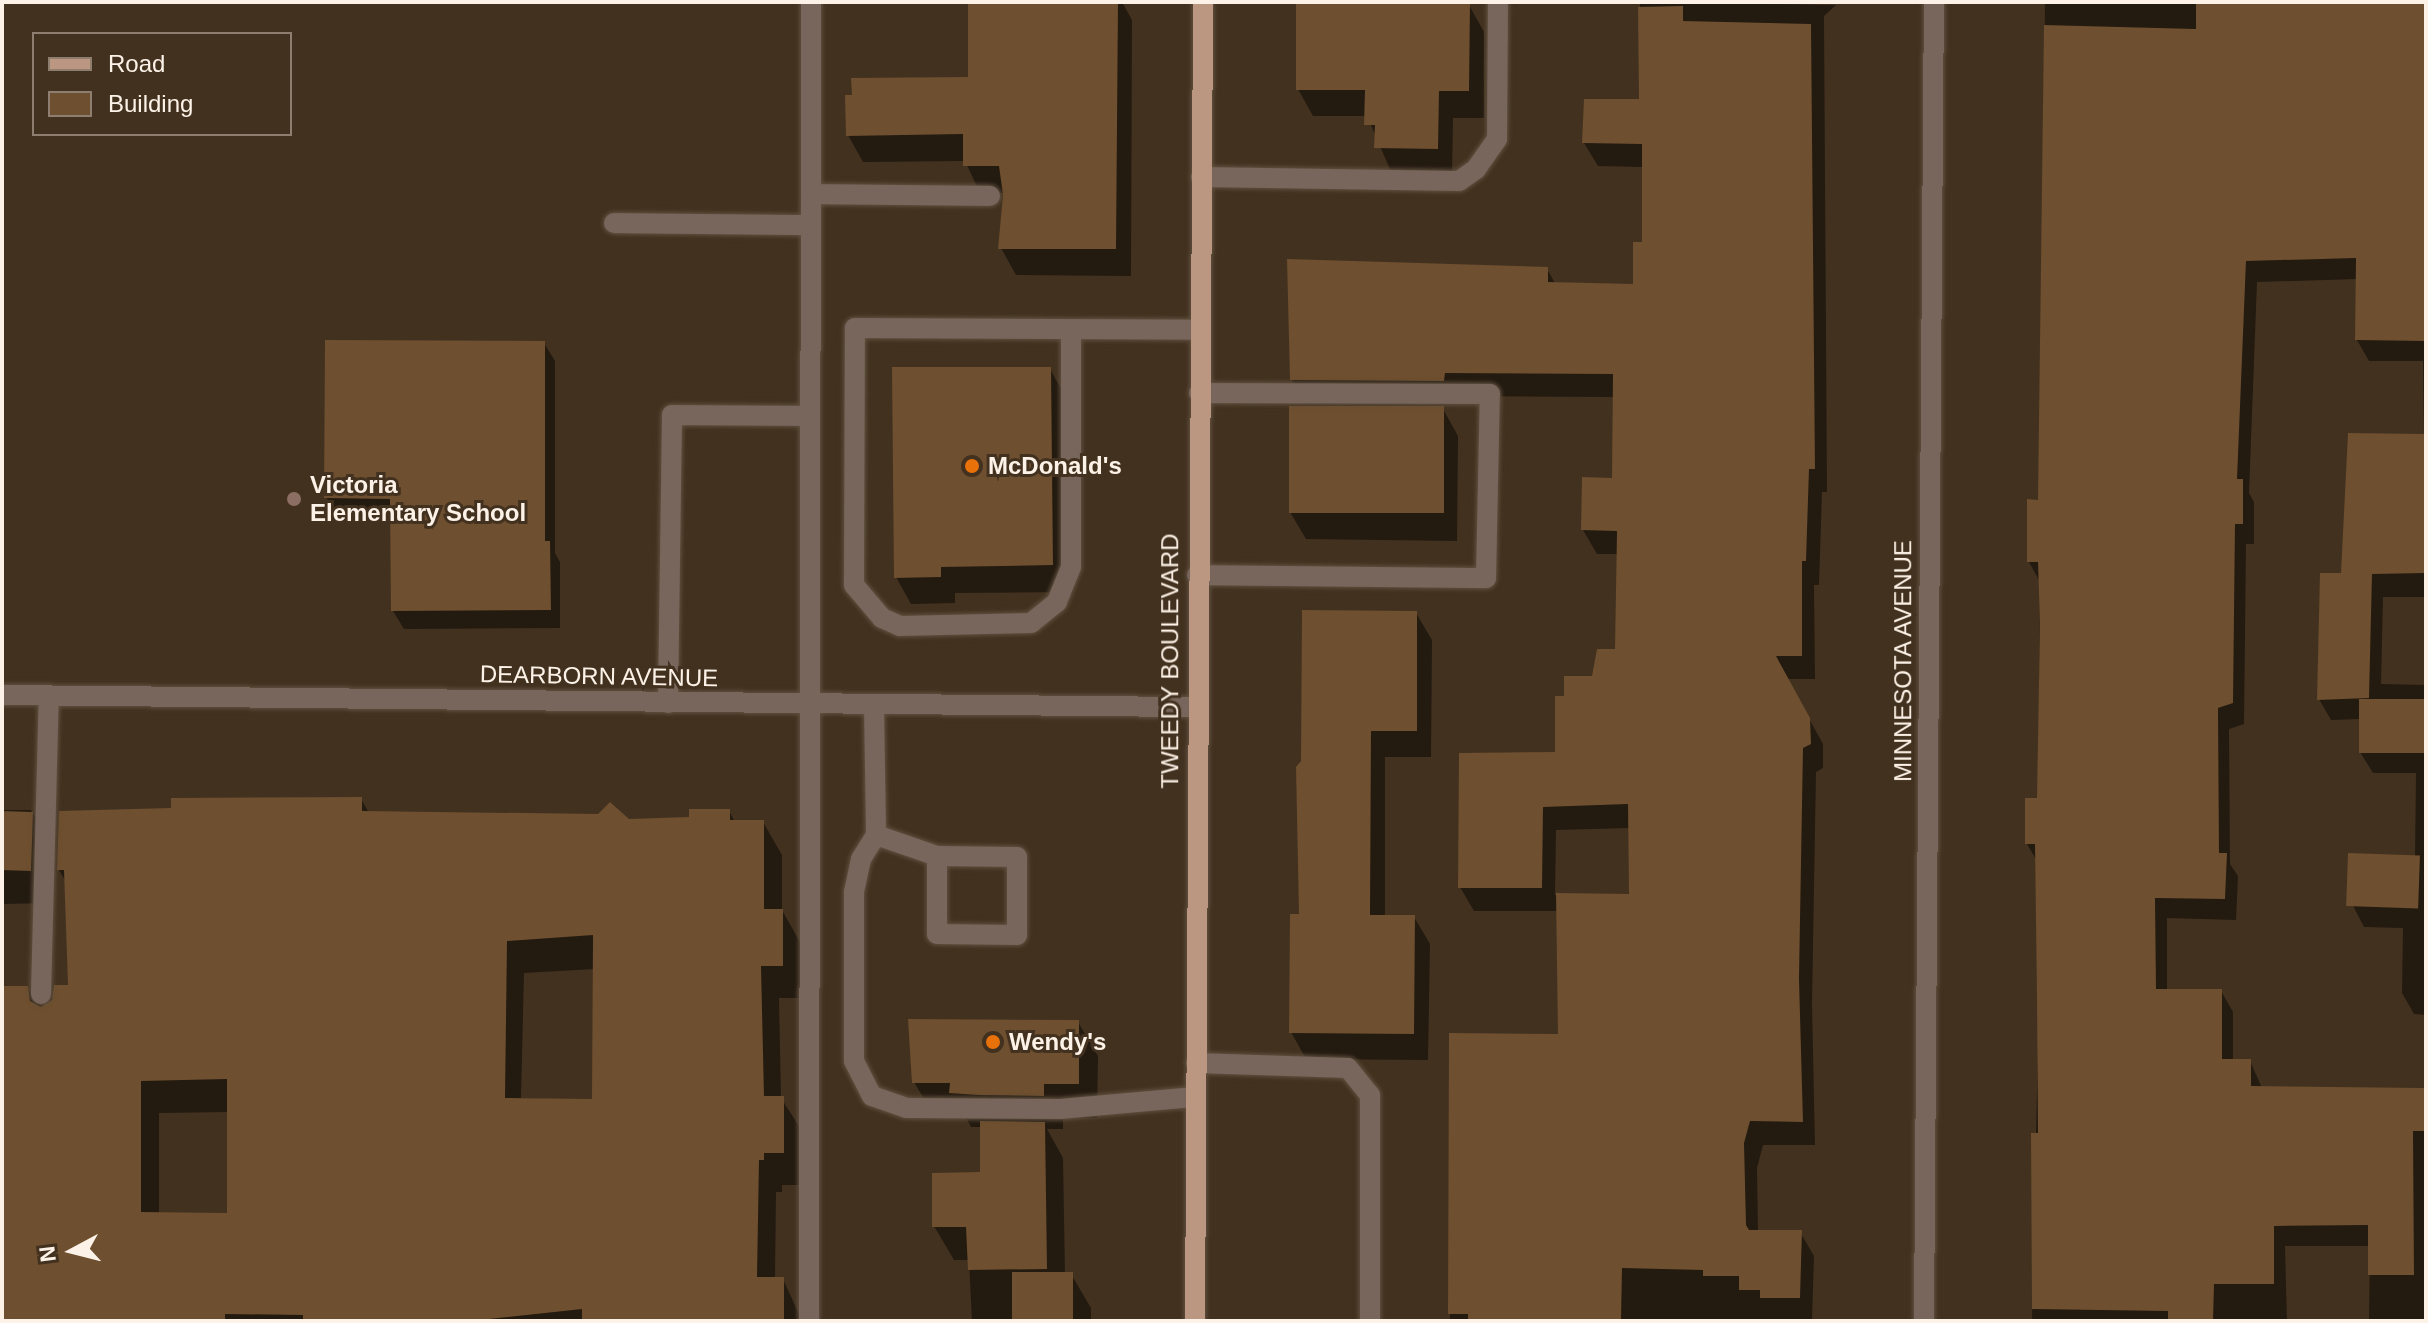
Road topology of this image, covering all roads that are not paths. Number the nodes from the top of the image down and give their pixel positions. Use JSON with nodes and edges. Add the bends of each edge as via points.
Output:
{"nodes":[{"id":1,"x":811,"y":2,"type":"edge"},
{"id":2,"x":1203,"y":2,"type":"edge"},
{"id":3,"x":1498,"y":2,"type":"edge"},
{"id":4,"x":1934,"y":2,"type":"edge"},
{"id":5,"x":1201,"y":177,"type":"junction"},
{"id":6,"x":811,"y":194,"type":"junction"},
{"id":7,"x":990,"y":196,"type":"dead end"},
{"id":8,"x":614,"y":223,"type":"dead end"},
{"id":9,"x":810,"y":225,"type":"junction"},
{"id":10,"x":1071,"y":330,"type":"junction"},
{"id":11,"x":1200,"y":330,"type":"junction"},
{"id":12,"x":1199,"y":393,"type":"junction"},
{"id":13,"x":810,"y":416,"type":"junction"},
{"id":14,"x":1197,"y":575,"type":"junction"},
{"id":15,"x":2,"y":695,"type":"edge"},
{"id":16,"x":49,"y":696,"type":"junction"},
{"id":17,"x":668,"y":703,"type":"junction"},
{"id":18,"x":811,"y":704,"type":"junction"},
{"id":19,"x":874,"y":705,"type":"junction"},
{"id":20,"x":1196,"y":707,"type":"junction"},
{"id":21,"x":876,"y":835,"type":"junction"},
{"id":22,"x":937,"y":856,"type":"junction"},
{"id":23,"x":41,"y":994,"type":"dead end"},
{"id":24,"x":1196,"y":1063,"type":"junction"},
{"id":25,"x":1195,"y":1097,"type":"junction"},
{"id":26,"x":809,"y":1321,"type":"edge"},
{"id":27,"x":1195,"y":1321,"type":"edge"},
{"id":28,"x":1370,"y":1321,"type":"edge"},
{"id":29,"x":1924,"y":1321,"type":"edge"}],
"edges":[{"from":1,"to":6,"type":"street"},
{"from":2,"to":5,"type":"main road","name":"TWEEDY BOULEVARD"},
{"from":3,"to":5,"type":"street","via":[[1497,139],[1476,169],[1459,181]]},
{"from":4,"to":29,"type":"street","name":"MINNESOTA AVENUE"},
{"from":5,"to":11,"type":"main road","name":"TWEEDY BOULEVARD"},
{"from":6,"to":7,"type":"street"},
{"from":6,"to":9,"type":"street"},
{"from":8,"to":9,"type":"street"},
{"from":9,"to":13,"type":"street"},
{"from":10,"to":10,"type":"street","via":[[1071,567],[1057,602],[1031,623],[900,626],[882,618],[854,585],[855,328]]},
{"from":10,"to":11,"type":"street"},
{"from":11,"to":12,"type":"main road","name":"TWEEDY BOULEVARD"},
{"from":12,"to":14,"type":"main road","name":"TWEEDY BOULEVARD"},
{"from":12,"to":14,"type":"street","via":[[1490,394],[1486,578]]},
{"from":13,"to":17,"type":"street","via":[[672,415]]},
{"from":13,"to":18,"type":"street"},
{"from":14,"to":20,"type":"main road","name":"TWEEDY BOULEVARD"},
{"from":15,"to":16,"type":"street","name":"DEARBORN AVENUE"},
{"from":16,"to":17,"type":"street","name":"DEARBORN AVENUE"},
{"from":16,"to":23,"type":"street"},
{"from":17,"to":18,"type":"street","name":"DEARBORN AVENUE"},
{"from":18,"to":19,"type":"street","name":"DEARBORN AVENUE"},
{"from":18,"to":26,"type":"street"},
{"from":19,"to":20,"type":"street","name":"DEARBORN AVENUE"},
{"from":19,"to":21,"type":"street"},
{"from":20,"to":24,"type":"main road","name":"TWEEDY BOULEVARD"},
{"from":21,"to":22,"type":"street"},
{"from":21,"to":25,"type":"street","via":[[861,859],[854,891],[854,1061],[872,1096],[906,1108],[1060,1109]]},
{"from":22,"to":22,"type":"street","via":[[1017,857],[1017,935],[937,934]]},
{"from":24,"to":25,"type":"main road","name":"TWEEDY BOULEVARD"},
{"from":24,"to":28,"type":"street","via":[[1348,1068],[1370,1095]]},
{"from":25,"to":27,"type":"main road","name":"TWEEDY BOULEVARD"}]}
